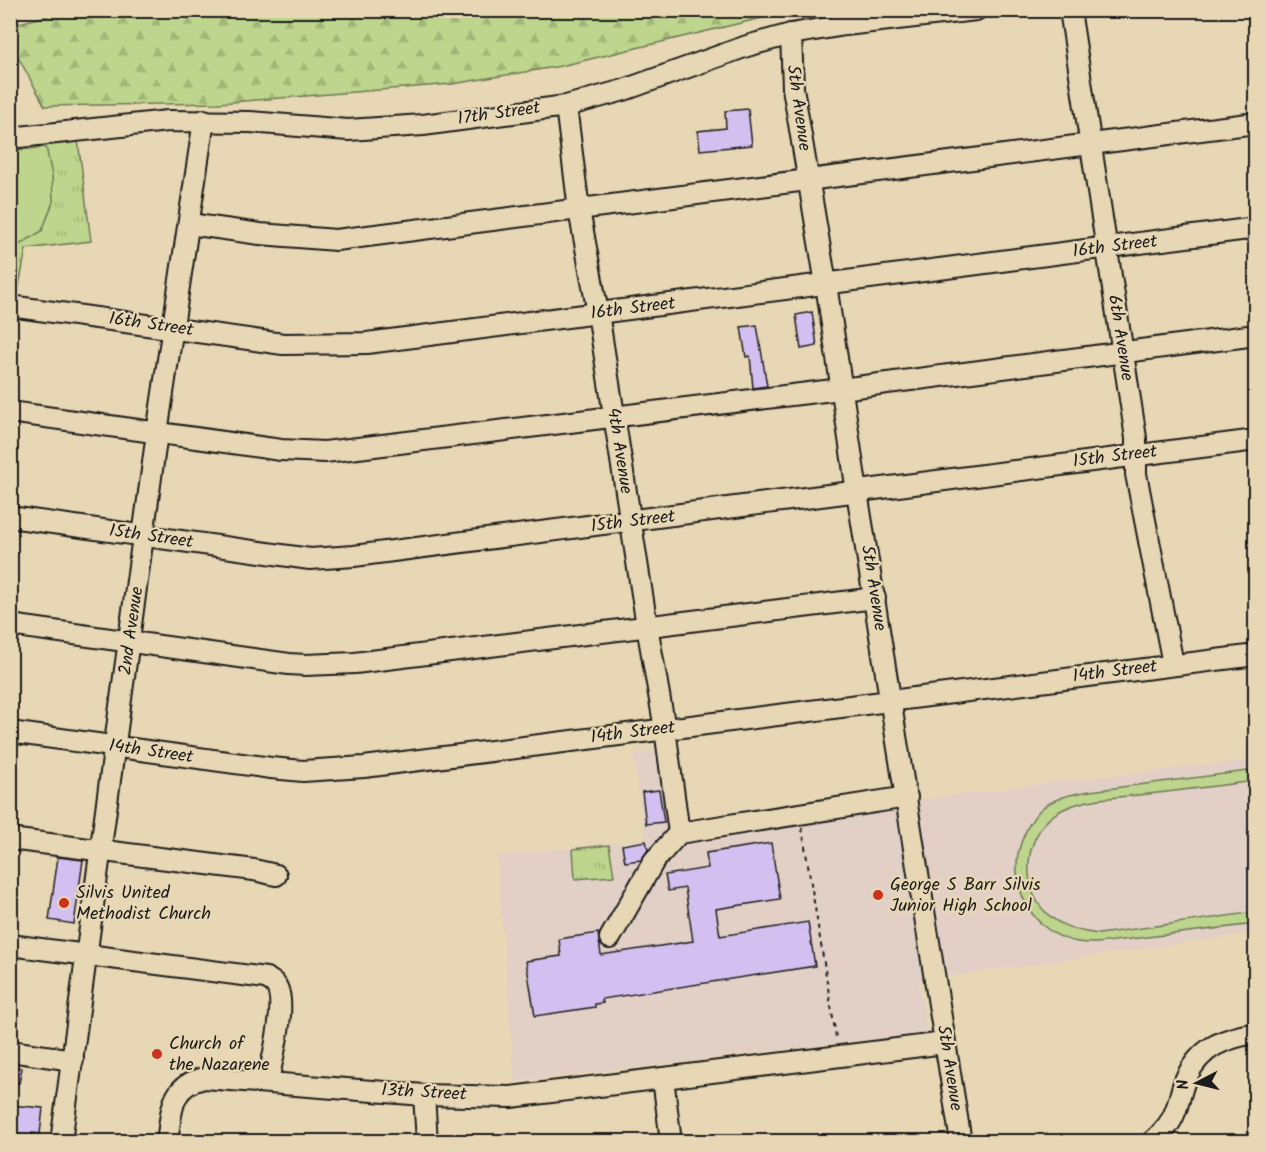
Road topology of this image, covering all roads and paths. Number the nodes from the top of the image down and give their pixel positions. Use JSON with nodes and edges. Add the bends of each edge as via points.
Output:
{"nodes":[{"id":1,"x":976,"y":10,"type":"edge"},
{"id":2,"x":1070,"y":10,"type":"edge"},
{"id":3,"x":791,"y":34,"type":"junction"},
{"id":4,"x":566,"y":106,"type":"junction"},
{"id":5,"x":204,"y":120,"type":"junction"},
{"id":6,"x":1256,"y":123,"type":"edge"},
{"id":7,"x":10,"y":138,"type":"edge"},
{"id":8,"x":1091,"y":143,"type":"junction"},
{"id":9,"x":808,"y":181,"type":"junction"},
{"id":10,"x":579,"y":210,"type":"junction"},
{"id":11,"x":189,"y":224,"type":"junction"},
{"id":12,"x":1256,"y":228,"type":"edge"},
{"id":13,"x":1106,"y":248,"type":"junction"},
{"id":14,"x":826,"y":284,"type":"junction"},
{"id":15,"x":10,"y":306,"type":"edge"},
{"id":16,"x":598,"y":313,"type":"junction"},
{"id":17,"x":173,"y":328,"type":"junction"},
{"id":18,"x":1256,"y":335,"type":"edge"},
{"id":19,"x":1122,"y":352,"type":"junction"},
{"id":20,"x":841,"y":389,"type":"junction"},
{"id":21,"x":10,"y":412,"type":"edge"},
{"id":22,"x":614,"y":417,"type":"junction"},
{"id":23,"x":157,"y":433,"type":"junction"},
{"id":24,"x":1256,"y":440,"type":"edge"},
{"id":25,"x":1136,"y":454,"type":"junction"},
{"id":26,"x":857,"y":492,"type":"junction"},
{"id":27,"x":10,"y":517,"type":"edge"},
{"id":28,"x":631,"y":522,"type":"junction"},
{"id":29,"x":144,"y":536,"type":"junction"},
{"id":30,"x":875,"y":598,"type":"junction"},
{"id":31,"x":10,"y":625,"type":"edge"},
{"id":32,"x":647,"y":626,"type":"junction"},
{"id":33,"x":130,"y":641,"type":"junction"},
{"id":34,"x":1256,"y":655,"type":"edge"},
{"id":35,"x":1173,"y":664,"type":"junction"},
{"id":36,"x":891,"y":701,"type":"junction"},
{"id":37,"x":665,"y":729,"type":"junction"},
{"id":38,"x":10,"y":732,"type":"edge"},
{"id":39,"x":115,"y":747,"type":"junction"},
{"id":40,"x":907,"y":796,"type":"junction"},
{"id":41,"x":800,"y":813,"type":"junction"},
{"id":42,"x":679,"y":833,"type":"junction"},
{"id":43,"x":10,"y":839,"type":"edge"},
{"id":44,"x":100,"y":851,"type":"junction"},
{"id":45,"x":276,"y":875,"type":"dead end"},
{"id":46,"x":610,"y":938,"type":"dead end"},
{"id":47,"x":10,"y":945,"type":"edge"},
{"id":48,"x":86,"y":956,"type":"junction"},
{"id":49,"x":1256,"y":1033,"type":"edge"},
{"id":50,"x":945,"y":1043,"type":"junction"},
{"id":51,"x":845,"y":1044,"type":"dead end"},
{"id":52,"x":10,"y":1051,"type":"edge"},
{"id":53,"x":73,"y":1060,"type":"junction"},
{"id":54,"x":663,"y":1078,"type":"junction"},
{"id":55,"x":268,"y":1082,"type":"junction"},
{"id":56,"x":424,"y":1095,"type":"junction"},
{"id":57,"x":61,"y":1142,"type":"edge"},
{"id":58,"x":167,"y":1142,"type":"edge"},
{"id":59,"x":427,"y":1142,"type":"edge"},
{"id":60,"x":671,"y":1142,"type":"edge"},
{"id":61,"x":961,"y":1142,"type":"edge"},
{"id":62,"x":1152,"y":1142,"type":"edge"}],
"edges":[{"from":1,"to":3,"type":"street","name":"17th Street"},
{"from":2,"to":8,"type":"street","name":"6th Avenue"},
{"from":3,"to":4,"type":"street","name":"17th Street"},
{"from":3,"to":9,"type":"street","name":"5th Avenue","via":[[793,88]]},
{"from":4,"to":5,"type":"street","name":"17th Street","via":[[372,129]]},
{"from":4,"to":10,"type":"street","name":"4th Avenue"},
{"from":5,"to":7,"type":"street","name":"17th Street"},
{"from":5,"to":11,"type":"street","name":"2nd Avenue"},
{"from":6,"to":8,"type":"street"},
{"from":8,"to":9,"type":"street"},
{"from":8,"to":13,"type":"street","name":"6th Avenue"},
{"from":9,"to":10,"type":"street"},
{"from":9,"to":14,"type":"street","name":"5th Avenue"},
{"from":10,"to":11,"type":"street","via":[[336,240]]},
{"from":10,"to":16,"type":"street","name":"4th Avenue"},
{"from":11,"to":17,"type":"street","name":"2nd Avenue"},
{"from":12,"to":13,"type":"street","name":"16th Street"},
{"from":13,"to":14,"type":"street","name":"16th Street"},
{"from":13,"to":19,"type":"street","name":"6th Avenue"},
{"from":14,"to":16,"type":"street","name":"16th Street"},
{"from":14,"to":20,"type":"street","name":"5th Avenue"},
{"from":15,"to":17,"type":"street","name":"16th Street"},
{"from":16,"to":17,"type":"street","name":"16th Street","via":[[367,343],[283,344]]},
{"from":16,"to":22,"type":"street","name":"4th Avenue"},
{"from":17,"to":23,"type":"street","name":"2nd Avenue"},
{"from":18,"to":19,"type":"street"},
{"from":19,"to":20,"type":"street"},
{"from":19,"to":25,"type":"street","name":"6th Avenue"},
{"from":20,"to":22,"type":"street"},
{"from":20,"to":26,"type":"street","name":"5th Avenue"},
{"from":21,"to":23,"type":"street"},
{"from":22,"to":23,"type":"street","via":[[325,452]]},
{"from":22,"to":28,"type":"street","name":"4th Avenue"},
{"from":23,"to":29,"type":"street","name":"2nd Avenue"},
{"from":24,"to":25,"type":"street","name":"15th Street"},
{"from":25,"to":26,"type":"street","name":"15th Street"},
{"from":25,"to":35,"type":"street","name":"6th Avenue","via":[[1136,474]]},
{"from":26,"to":28,"type":"street","name":"15th Street"},
{"from":26,"to":30,"type":"street","name":"5th Avenue"},
{"from":27,"to":29,"type":"street","name":"15th Street"},
{"from":28,"to":29,"type":"street","name":"15th Street","via":[[310,559]]},
{"from":28,"to":32,"type":"street","name":"4th Avenue"},
{"from":29,"to":33,"type":"street","name":"2nd Avenue"},
{"from":30,"to":32,"type":"street"},
{"from":30,"to":36,"type":"street","name":"5th Avenue"},
{"from":31,"to":33,"type":"street"},
{"from":32,"to":33,"type":"street","via":[[321,665]]},
{"from":32,"to":37,"type":"street","name":"4th Avenue"},
{"from":33,"to":39,"type":"street","name":"2nd Avenue"},
{"from":34,"to":35,"type":"street","name":"14th Street"},
{"from":35,"to":36,"type":"street","name":"14th Street"},
{"from":36,"to":37,"type":"street","name":"14th Street"},
{"from":36,"to":40,"type":"street","name":"5th Avenue"},
{"from":37,"to":39,"type":"street","name":"14th Street","via":[[329,770],[271,768]]},
{"from":37,"to":42,"type":"street","name":"4th Avenue"},
{"from":38,"to":39,"type":"street","name":"14th Street"},
{"from":39,"to":44,"type":"street","name":"2nd Avenue"},
{"from":40,"to":41,"type":"street"},
{"from":40,"to":50,"type":"street","name":"5th Avenue"},
{"from":41,"to":42,"type":"street"},
{"from":41,"to":51,"type":"path","via":[[836,1037]]},
{"from":42,"to":46,"type":"street","via":[[654,861]]},
{"from":43,"to":44,"type":"street"},
{"from":44,"to":45,"type":"street"},
{"from":44,"to":48,"type":"street","name":"2nd Avenue"},
{"from":47,"to":48,"type":"street"},
{"from":48,"to":53,"type":"street","name":"2nd Avenue"},
{"from":48,"to":55,"type":"street","via":[[254,976],[274,982],[280,1023]]},
{"from":49,"to":62,"type":"street","via":[[1219,1042],[1200,1059],[1187,1076],[1168,1126]]},
{"from":50,"to":54,"type":"street","name":"13th Street"},
{"from":50,"to":61,"type":"street","name":"5th Avenue"},
{"from":52,"to":53,"type":"street"},
{"from":53,"to":57,"type":"street","name":"2nd Avenue"},
{"from":54,"to":56,"type":"street","name":"13th Street","via":[[511,1097]]},
{"from":54,"to":60,"type":"street"},
{"from":55,"to":56,"type":"street","name":"13th Street"},
{"from":55,"to":58,"type":"street","name":"13th Street","via":[[193,1080],[178,1091],[173,1101]]},
{"from":56,"to":59,"type":"street"}]}
